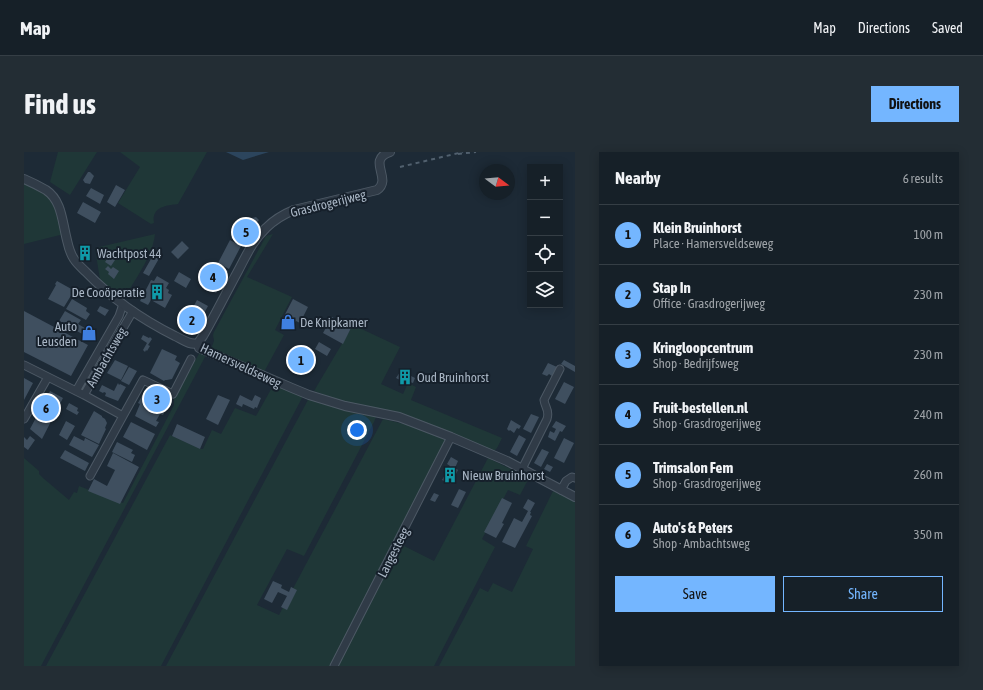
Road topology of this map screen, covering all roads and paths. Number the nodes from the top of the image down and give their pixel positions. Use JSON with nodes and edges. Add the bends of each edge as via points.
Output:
{"nodes":[{"id":1,"x":390,"y":152,"type":"edge"},
{"id":2,"x":24,"y":179,"type":"edge"},
{"id":3,"x":123,"y":304,"type":"junction"},
{"id":4,"x":133,"y":311,"type":"junction"},
{"id":5,"x":198,"y":343,"type":"junction"},
{"id":6,"x":191,"y":359,"type":"dead end"},
{"id":7,"x":24,"y":364,"type":"edge"},
{"id":8,"x":560,"y":369,"type":"dead end"},
{"id":9,"x":48,"y":377,"type":"junction"},
{"id":10,"x":76,"y":391,"type":"junction"},
{"id":11,"x":84,"y":395,"type":"junction"},
{"id":12,"x":123,"y":416,"type":"junction"},
{"id":13,"x":24,"y":419,"type":"edge"},
{"id":14,"x":451,"y":437,"type":"junction"},
{"id":15,"x":522,"y":469,"type":"junction"},
{"id":16,"x":90,"y":476,"type":"dead end"},
{"id":17,"x":575,"y":478,"type":"edge"},
{"id":18,"x":561,"y":490,"type":"junction"},
{"id":19,"x":575,"y":497,"type":"edge"},
{"id":20,"x":334,"y":666,"type":"edge"}],
"edges":[{"from":1,"to":5,"type":"street","name":"Grasdrogerijweg","via":[[380,160],[383,180],[382,186],[377,190],[294,210],[274,221],[260,234]]},
{"from":2,"to":3,"type":"street","name":"Hamersveldseweg","via":[[53,197],[59,207],[72,257],[99,286]]},
{"from":3,"to":4,"type":"street","name":"Hamersveldseweg"},
{"from":3,"to":10,"type":"street","name":"Ambachtsweg","via":[[119,316]]},
{"from":4,"to":5,"type":"street","name":"Hamersveldseweg","via":[[171,334],[192,344]]},
{"from":4,"to":11,"type":"street","name":"Ambachtsweg"},
{"from":5,"to":14,"type":"street","name":"Hamersveldseweg","via":[[199,348],[304,393],[345,406],[399,417]]},
{"from":6,"to":12,"type":"street","via":[[173,394],[143,380]]},
{"from":7,"to":9,"type":"street","name":"Ambachtsweg"},
{"from":8,"to":15,"type":"street","via":[[544,400],[549,413],[547,419]]},
{"from":9,"to":10,"type":"street","name":"Ambachtsweg"},
{"from":9,"to":13,"type":"street"},
{"from":10,"to":11,"type":"street","name":"Ambachtsweg"},
{"from":11,"to":12,"type":"street"},
{"from":12,"to":16,"type":"street"},
{"from":14,"to":15,"type":"street","name":"Hamersveldseweg"},
{"from":14,"to":20,"type":"street","name":"Langesteeg"},
{"from":15,"to":18,"type":"street","name":"Hamersveldseweg"},
{"from":17,"to":18,"type":"street","via":[[566,481]]},
{"from":18,"to":19,"type":"street","name":"Hamersveldseweg"}]}
